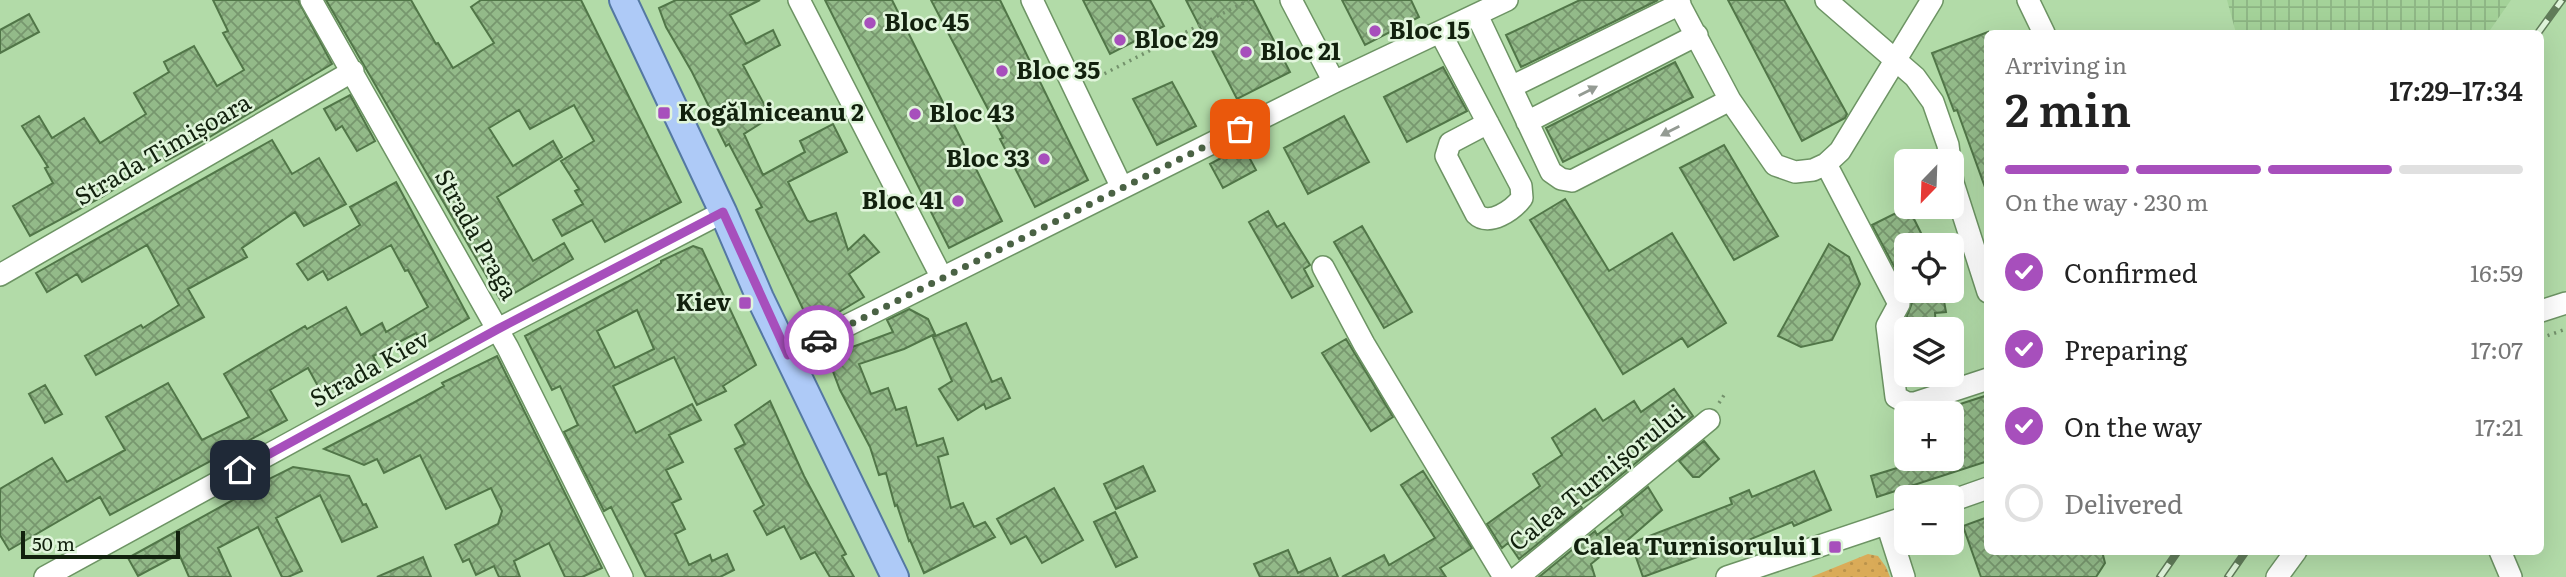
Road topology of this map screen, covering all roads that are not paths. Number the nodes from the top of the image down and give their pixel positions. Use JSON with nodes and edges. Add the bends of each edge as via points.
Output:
{"nodes":[{"id":1,"x":311,"y":0,"type":"edge"},
{"id":2,"x":623,"y":0,"type":"edge"},
{"id":3,"x":799,"y":0,"type":"edge"},
{"id":4,"x":1032,"y":0,"type":"edge"},
{"id":5,"x":1291,"y":0,"type":"edge"},
{"id":6,"x":1507,"y":0,"type":"edge"},
{"id":7,"x":1826,"y":0,"type":"edge"},
{"id":8,"x":1932,"y":0,"type":"edge"},
{"id":9,"x":2028,"y":0,"type":"edge"},
{"id":10,"x":1679,"y":2,"type":"edge"},
{"id":11,"x":1477,"y":15,"type":"junction"},
{"id":12,"x":2043,"y":30,"type":"edge"},
{"id":13,"x":1440,"y":32,"type":"junction"},
{"id":14,"x":1698,"y":35,"type":"junction"},
{"id":15,"x":1896,"y":60,"type":"junction"},
{"id":16,"x":353,"y":71,"type":"junction"},
{"id":17,"x":1334,"y":82,"type":"junction"},
{"id":18,"x":1511,"y":87,"type":"junction"},
{"id":19,"x":1730,"y":100,"type":"junction"},
{"id":20,"x":1527,"y":122,"type":"junction"},
{"id":21,"x":1488,"y":123,"type":"dead end"},
{"id":22,"x":1948,"y":149,"type":"edge"},
{"id":23,"x":1826,"y":164,"type":"junction"},
{"id":24,"x":1122,"y":188,"type":"junction"},
{"id":25,"x":723,"y":212,"type":"junction"},
{"id":26,"x":1964,"y":217,"type":"edge"},
{"id":27,"x":1323,"y":267,"type":"dead end"},
{"id":28,"x":0,"y":275,"type":"edge"},
{"id":29,"x":942,"y":278,"type":"junction"},
{"id":30,"x":1984,"y":280,"type":"edge"},
{"id":31,"x":2566,"y":303,"type":"edge"},
{"id":32,"x":2544,"y":309,"type":"edge"},
{"id":33,"x":498,"y":329,"type":"junction"},
{"id":34,"x":788,"y":355,"type":"junction"},
{"id":35,"x":1984,"y":380,"type":"edge"},
{"id":36,"x":1709,"y":420,"type":"dead end"},
{"id":37,"x":1984,"y":489,"type":"edge"},
{"id":38,"x":1964,"y":496,"type":"edge"},
{"id":39,"x":1894,"y":521,"type":"edge"},
{"id":40,"x":1901,"y":555,"type":"edge"},
{"id":41,"x":2293,"y":555,"type":"edge"},
{"id":42,"x":2502,"y":555,"type":"edge"},
{"id":43,"x":1749,"y":574,"type":"edge"},
{"id":44,"x":45,"y":577,"type":"edge"},
{"id":45,"x":622,"y":577,"type":"edge"},
{"id":46,"x":895,"y":577,"type":"edge"},
{"id":47,"x":1504,"y":577,"type":"edge"},
{"id":48,"x":1518,"y":577,"type":"edge"},
{"id":49,"x":1727,"y":577,"type":"edge"},
{"id":50,"x":1904,"y":577,"type":"edge"},
{"id":51,"x":2277,"y":577,"type":"edge"},
{"id":52,"x":2511,"y":577,"type":"edge"}],
"edges":[{"from":1,"to":16,"type":"street","name":"Strada Praga"},
{"from":2,"to":25,"type":"main road"},
{"from":3,"to":29,"type":"street"},
{"from":4,"to":24,"type":"street"},
{"from":5,"to":17,"type":"street"},
{"from":6,"to":11,"type":"street"},
{"from":7,"to":15,"type":"street"},
{"from":8,"to":15,"type":"street"},
{"from":9,"to":12,"type":"street"},
{"from":10,"to":14,"type":"street"},
{"from":10,"to":18,"type":"street"},
{"from":11,"to":13,"type":"street"},
{"from":11,"to":18,"type":"street"},
{"from":13,"to":17,"type":"street"},
{"from":13,"to":21,"type":"street"},
{"from":14,"to":19,"type":"street"},
{"from":20,"to":14,"type":"street","one_way":true},
{"from":15,"to":22,"type":"street","via":[[1933,102]]},
{"from":15,"to":23,"type":"street","via":[[1840,151]]},
{"from":16,"to":28,"type":"street","name":"Strada Timișoara"},
{"from":16,"to":33,"type":"street","name":"Strada Praga"},
{"from":17,"to":24,"type":"street"},
{"from":18,"to":20,"type":"street"},
{"from":19,"to":20,"type":"street","one_way":true,"via":[[1572,181],[1550,172]]},
{"from":19,"to":23,"type":"street","via":[[1775,165],[1795,172]]},
{"from":23,"to":35,"type":"street","via":[[1899,304],[1887,326],[1896,397],[1915,403]]},
{"from":24,"to":29,"type":"street"},
{"from":25,"to":33,"type":"street","name":"Strada Kiev"},
{"from":25,"to":34,"type":"main road"},
{"from":26,"to":30,"type":"street"},
{"from":27,"to":47,"type":"street"},
{"from":29,"to":34,"type":"street"},
{"from":31,"to":32,"type":"street"},
{"from":33,"to":44,"type":"street","name":"Strada Kiev"},
{"from":33,"to":45,"type":"street","name":"Strada Praga"},
{"from":34,"to":46,"type":"main road"},
{"from":36,"to":48,"type":"street","name":"Calea Turnișorului"},
{"from":37,"to":38,"type":"street"},
{"from":39,"to":43,"type":"street"},
{"from":40,"to":50,"type":"street"},
{"from":41,"to":51,"type":"street"},
{"from":42,"to":52,"type":"street"},
{"from":43,"to":49,"type":"street"}]}
